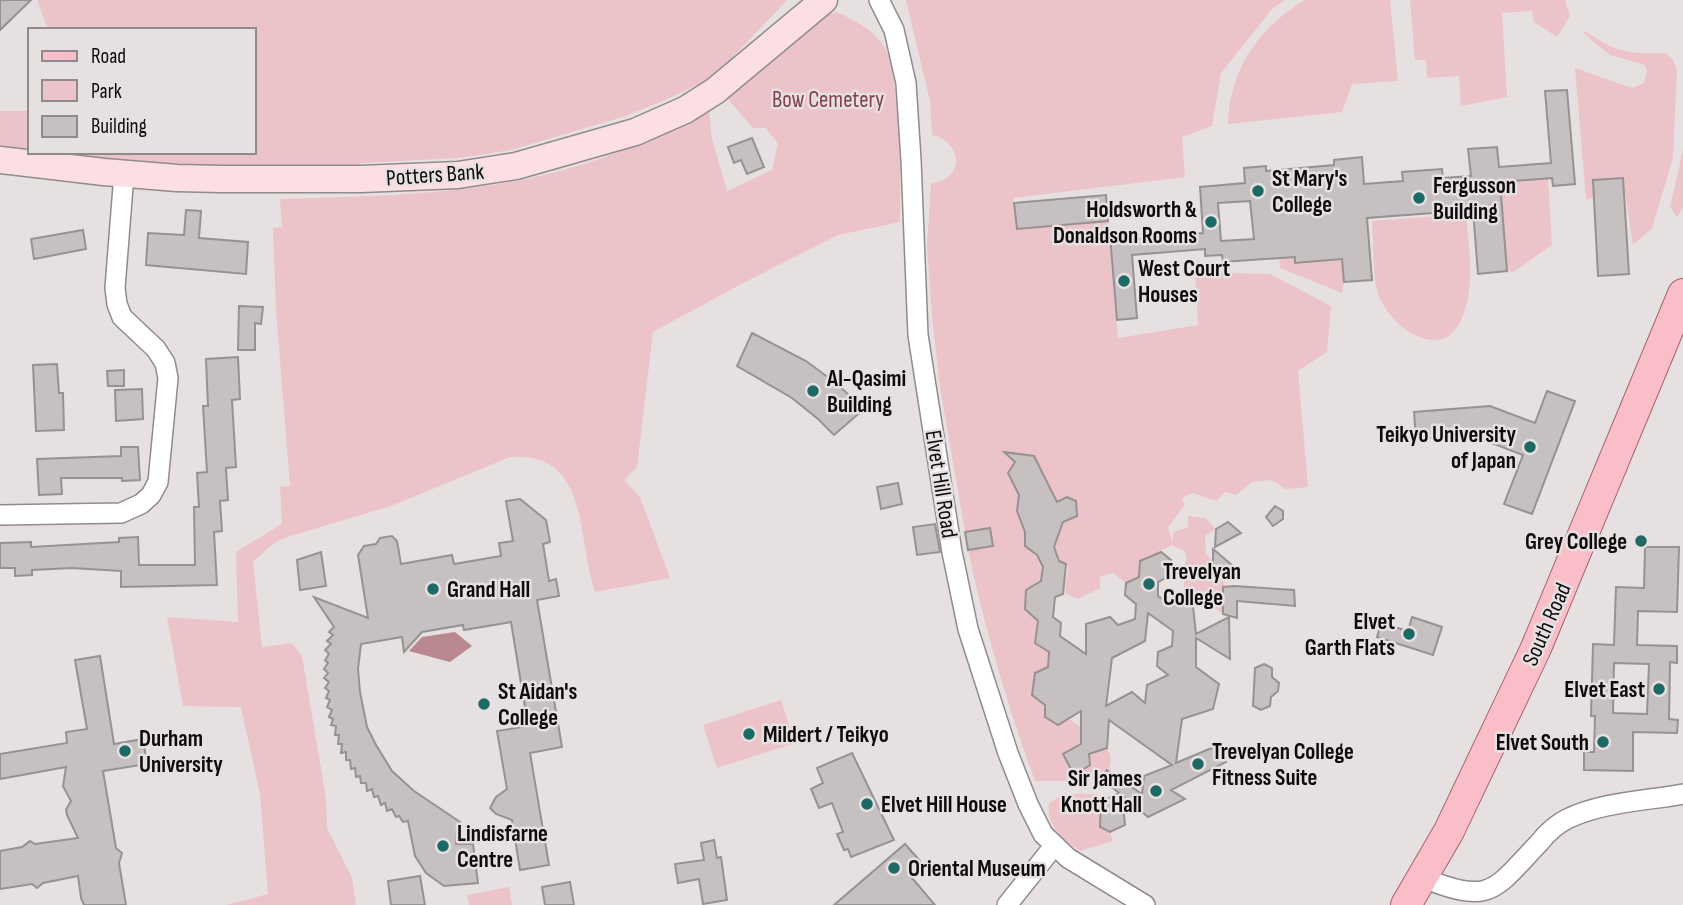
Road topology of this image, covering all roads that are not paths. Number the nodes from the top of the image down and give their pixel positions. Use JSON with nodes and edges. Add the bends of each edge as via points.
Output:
{"nodes":[{"id":1,"x":824,"y":0,"type":"edge"},
{"id":2,"x":879,"y":0,"type":"edge"},
{"id":3,"x":0,"y":160,"type":"edge"},
{"id":4,"x":124,"y":174,"type":"junction"},
{"id":5,"x":1683,"y":294,"type":"edge"},
{"id":6,"x":0,"y":515,"type":"edge"},
{"id":7,"x":1683,"y":794,"type":"edge"},
{"id":8,"x":1054,"y":846,"type":"junction"},
{"id":9,"x":1423,"y":878,"type":"junction"},
{"id":10,"x":1466,"y":900,"type":"edge"},
{"id":11,"x":1007,"y":905,"type":"edge"},
{"id":12,"x":1146,"y":905,"type":"edge"},
{"id":13,"x":1405,"y":905,"type":"edge"}],
"edges":[{"from":1,"to":4,"type":"street","name":"Potters Bank","via":[[715,91],[685,110],[635,132],[528,163],[458,175],[360,179],[188,179]]},
{"from":2,"to":8,"type":"street","name":"Elvet Hill Road","via":[[894,30],[906,83],[918,335],[968,629],[1015,769],[1036,821]]},
{"from":3,"to":4,"type":"street","name":"Potters Bank"},
{"from":4,"to":6,"type":"street","via":[[115,288],[122,317],[165,363],[168,378],[158,482],[141,504],[121,513]]},
{"from":5,"to":9,"type":"main road","name":"South Road","via":[[1536,649]]},
{"from":7,"to":10,"type":"street","via":[[1569,818],[1552,829],[1494,890]]},
{"from":8,"to":11,"type":"street"},
{"from":8,"to":12,"type":"street","name":"Elvet Hill Road"},
{"from":9,"to":10,"type":"street"},
{"from":9,"to":13,"type":"main road","name":"South Road"}]}
